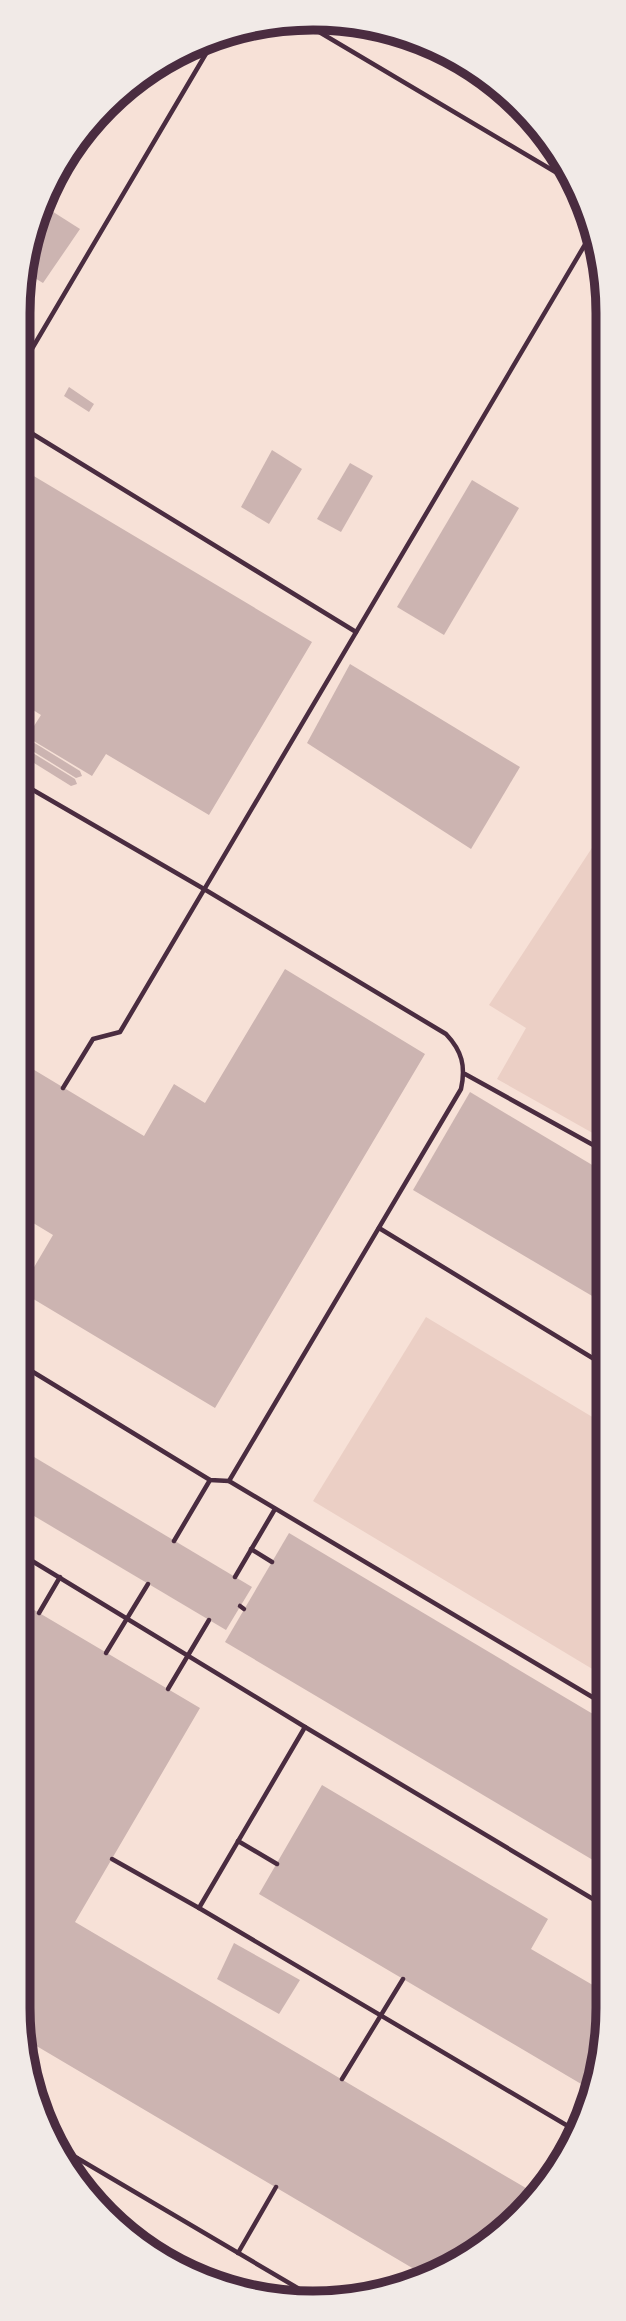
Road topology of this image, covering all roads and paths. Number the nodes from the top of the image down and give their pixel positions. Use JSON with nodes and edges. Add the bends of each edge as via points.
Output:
{"nodes":[{"id":1,"x":316,"y":30,"type":"edge"},
{"id":2,"x":208,"y":50,"type":"edge"},
{"id":3,"x":560,"y":175,"type":"edge"},
{"id":4,"x":587,"y":241,"type":"edge"},
{"id":5,"x":30,"y":352,"type":"edge"},
{"id":6,"x":30,"y":432,"type":"edge"},
{"id":7,"x":356,"y":632,"type":"junction"},
{"id":8,"x":30,"y":788,"type":"edge"},
{"id":9,"x":205,"y":889,"type":"junction"},
{"id":10,"x":465,"y":1074,"type":"junction"},
{"id":11,"x":64,"y":1088,"type":"dead end"},
{"id":12,"x":596,"y":1147,"type":"edge"},
{"id":13,"x":379,"y":1228,"type":"junction"},
{"id":14,"x":596,"y":1359,"type":"edge"},
{"id":15,"x":30,"y":1370,"type":"edge"},
{"id":16,"x":210,"y":1480,"type":"junction"},
{"id":17,"x":229,"y":1481,"type":"junction"},
{"id":18,"x":275,"y":1509,"type":"junction"},
{"id":19,"x":174,"y":1541,"type":"dead end"},
{"id":20,"x":251,"y":1549,"type":"junction"},
{"id":21,"x":30,"y":1559,"type":"edge"},
{"id":22,"x":272,"y":1562,"type":"dead end"},
{"id":23,"x":60,"y":1577,"type":"junction"},
{"id":24,"x":235,"y":1577,"type":"dead end"},
{"id":25,"x":148,"y":1584,"type":"dead end"},
{"id":26,"x":39,"y":1613,"type":"dead end"},
{"id":27,"x":127,"y":1619,"type":"junction"},
{"id":28,"x":209,"y":1620,"type":"dead end"},
{"id":29,"x":106,"y":1653,"type":"dead end"},
{"id":30,"x":188,"y":1656,"type":"junction"},
{"id":31,"x":168,"y":1689,"type":"dead end"},
{"id":32,"x":596,"y":1699,"type":"edge"},
{"id":33,"x":305,"y":1727,"type":"junction"},
{"id":34,"x":238,"y":1841,"type":"junction"},
{"id":35,"x":112,"y":1859,"type":"dead end"},
{"id":36,"x":276,"y":1864,"type":"dead end"},
{"id":37,"x":596,"y":1901,"type":"edge"},
{"id":38,"x":199,"y":1908,"type":"junction"},
{"id":39,"x":403,"y":1979,"type":"dead end"},
{"id":40,"x":381,"y":2015,"type":"junction"},
{"id":41,"x":342,"y":2079,"type":"dead end"},
{"id":42,"x":570,"y":2127,"type":"edge"},
{"id":43,"x":70,"y":2154,"type":"edge"},
{"id":44,"x":77,"y":2158,"type":"junction"},
{"id":45,"x":75,"y":2161,"type":"edge"},
{"id":46,"x":276,"y":2187,"type":"dead end"},
{"id":47,"x":238,"y":2253,"type":"junction"},
{"id":48,"x":303,"y":2291,"type":"edge"}],
"edges":[{"from":1,"to":3,"type":"lane"},
{"from":2,"to":5,"type":"lane"},
{"from":4,"to":7,"type":"lane"},
{"from":6,"to":7,"type":"lane"},
{"from":7,"to":9,"type":"lane"},
{"from":8,"to":9,"type":"lane"},
{"from":9,"to":10,"type":"lane","via":[[446,1034],[457,1045]]},
{"from":9,"to":11,"type":"lane","via":[[120,1032],[93,1039]]},
{"from":10,"to":12,"type":"lane"},
{"from":10,"to":13,"type":"lane","via":[[461,1089]]},
{"from":13,"to":14,"type":"lane"},
{"from":13,"to":17,"type":"lane"},
{"from":15,"to":16,"type":"lane"},
{"from":16,"to":17,"type":"lane"},
{"from":16,"to":19,"type":"lane"},
{"from":17,"to":18,"type":"lane"},
{"from":18,"to":20,"type":"lane"},
{"from":18,"to":32,"type":"lane"},
{"from":20,"to":22,"type":"lane"},
{"from":20,"to":24,"type":"lane"},
{"from":21,"to":23,"type":"lane"},
{"from":23,"to":26,"type":"lane"},
{"from":23,"to":27,"type":"lane"},
{"from":25,"to":27,"type":"lane"},
{"from":27,"to":29,"type":"lane"},
{"from":27,"to":30,"type":"lane"},
{"from":28,"to":30,"type":"lane"},
{"from":30,"to":31,"type":"lane"},
{"from":30,"to":33,"type":"lane"},
{"from":33,"to":34,"type":"lane"},
{"from":33,"to":37,"type":"lane"},
{"from":34,"to":36,"type":"lane"},
{"from":34,"to":38,"type":"lane"},
{"from":35,"to":38,"type":"lane"},
{"from":38,"to":40,"type":"lane"},
{"from":39,"to":40,"type":"lane"},
{"from":40,"to":41,"type":"lane"},
{"from":40,"to":42,"type":"lane"},
{"from":43,"to":44,"type":"lane"},
{"from":44,"to":45,"type":"lane"},
{"from":44,"to":47,"type":"lane"},
{"from":46,"to":47,"type":"lane"},
{"from":47,"to":48,"type":"lane"}]}
